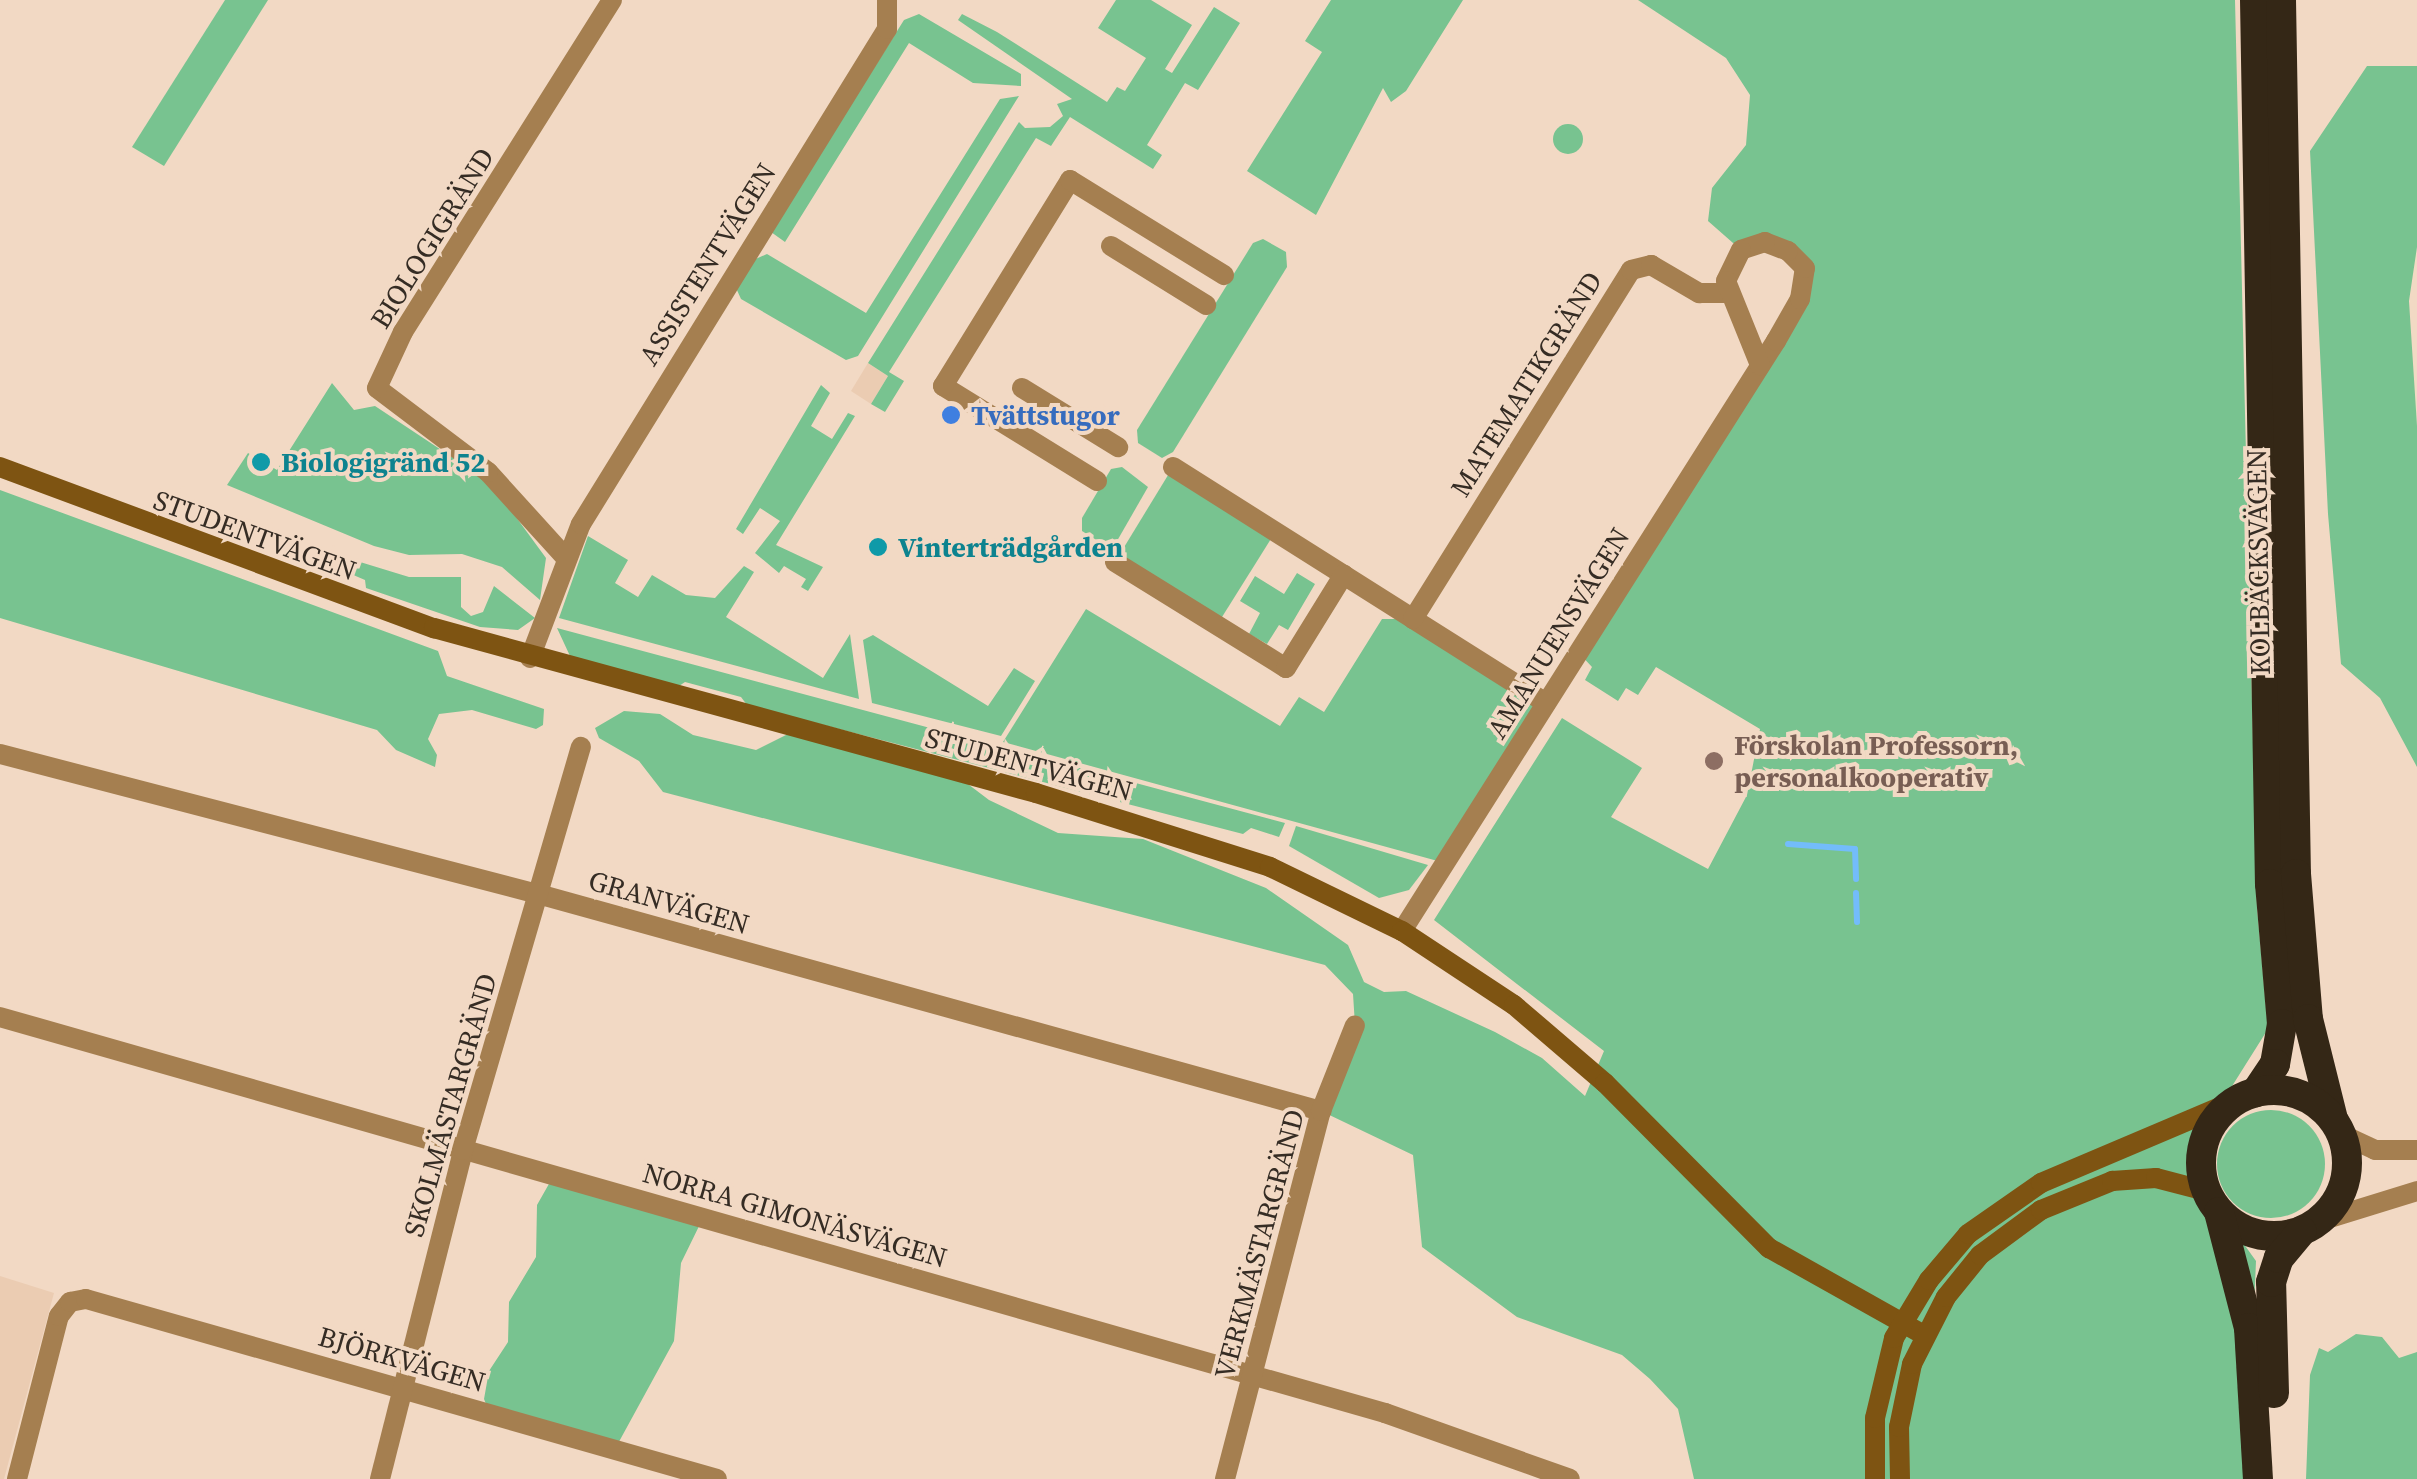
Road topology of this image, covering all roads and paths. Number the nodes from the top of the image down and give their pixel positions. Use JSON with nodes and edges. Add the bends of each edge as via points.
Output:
{"nodes":[{"id":1,"x":612,"y":0,"type":"edge"},
{"id":2,"x":888,"y":0,"type":"edge"},
{"id":3,"x":2255,"y":0,"type":"edge"},
{"id":4,"x":2281,"y":0,"type":"edge"},
{"id":5,"x":1110,"y":246,"type":"dead end"},
{"id":6,"x":1224,"y":276,"type":"dead end"},
{"id":7,"x":1728,"y":293,"type":"junction"},
{"id":8,"x":1206,"y":305,"type":"dead end"},
{"id":9,"x":1760,"y":366,"type":"junction"},
{"id":10,"x":1022,"y":388,"type":"dead end"},
{"id":11,"x":1118,"y":447,"type":"dead end"},
{"id":12,"x":0,"y":467,"type":"edge"},
{"id":13,"x":1173,"y":467,"type":"dead end"},
{"id":14,"x":1097,"y":481,"type":"dead end"},
{"id":15,"x":566,"y":558,"type":"junction"},
{"id":16,"x":1115,"y":562,"type":"dead end"},
{"id":17,"x":1344,"y":574,"type":"junction"},
{"id":18,"x":1413,"y":618,"type":"junction"},
{"id":19,"x":530,"y":658,"type":"junction"},
{"id":20,"x":1546,"y":703,"type":"junction"},
{"id":21,"x":581,"y":748,"type":"dead end"},
{"id":22,"x":0,"y":754,"type":"edge"},
{"id":23,"x":538,"y":894,"type":"junction"},
{"id":24,"x":1402,"y":930,"type":"junction"},
{"id":25,"x":0,"y":1017,"type":"edge"},
{"id":26,"x":1355,"y":1026,"type":"dead end"},
{"id":27,"x":2245,"y":1097,"type":"junction"},
{"id":28,"x":1321,"y":1111,"type":"junction"},
{"id":29,"x":2337,"y":1127,"type":"junction"},
{"id":30,"x":463,"y":1150,"type":"junction"},
{"id":31,"x":2417,"y":1150,"type":"edge"},
{"id":32,"x":2417,"y":1190,"type":"edge"},
{"id":33,"x":2212,"y":1202,"type":"junction"},
{"id":34,"x":2310,"y":1226,"type":"junction"},
{"id":35,"x":1902,"y":1323,"type":"junction"},
{"id":36,"x":1924,"y":1335,"type":"junction"},
{"id":37,"x":1252,"y":1374,"type":"junction"},
{"id":38,"x":403,"y":1386,"type":"junction"},
{"id":39,"x":2264,"y":1477,"type":"edge"},
{"id":40,"x":17,"y":1479,"type":"edge"},
{"id":41,"x":380,"y":1479,"type":"edge"},
{"id":42,"x":717,"y":1479,"type":"edge"},
{"id":43,"x":1225,"y":1479,"type":"edge"},
{"id":44,"x":1570,"y":1479,"type":"edge"},
{"id":45,"x":1875,"y":1479,"type":"edge"},
{"id":46,"x":1900,"y":1479,"type":"edge"}],
"edges":[{"from":1,"to":15,"type":"street","name":"BIOLOGIGRÄND","via":[[379,376],[384,396],[488,472]]},
{"from":2,"to":15,"type":"street","name":"ASSISTENTVÄGEN","via":[[887,29],[642,420]]},
{"from":3,"to":27,"type":"highway","name":"KOLBÄCKSVÄGEN","via":[[2270,884],[2282,1024],[2275,1064]]},
{"from":4,"to":29,"type":"highway","name":"KOLBÄCKSVÄGEN","via":[[2296,874],[2308,1020]]},
{"from":5,"to":8,"type":"street"},
{"from":6,"to":14,"type":"street","via":[[1070,180],[942,386]]},
{"from":7,"to":9,"type":"street"},
{"from":7,"to":9,"type":"street","name":"AMANUENSVÄGEN","via":[[1728,269],[1752,243],[1776,244],[1805,268],[1800,299]]},
{"from":7,"to":18,"type":"street","name":"MATEMATIKGRÄND","via":[[1699,293],[1651,265],[1631,270]]},
{"from":9,"to":20,"type":"street","name":"AMANUENSVÄGEN"},
{"from":10,"to":11,"type":"street"},
{"from":12,"to":19,"type":"street","name":"STUDENTVÄGEN","via":[[288,578]]},
{"from":13,"to":17,"type":"street"},
{"from":15,"to":19,"type":"street","name":"ASSISTENTVÄGEN"},
{"from":16,"to":17,"type":"street","via":[[1286,668]]},
{"from":17,"to":18,"type":"street"},
{"from":18,"to":20,"type":"street"},
{"from":19,"to":24,"type":"street","name":"STUDENTVÄGEN","via":[[1161,829],[1270,866]]},
{"from":20,"to":24,"type":"street","name":"AMANUENSVÄGEN"},
{"from":21,"to":23,"type":"street","name":"SKOLMÄSTARGRÄND"},
{"from":22,"to":23,"type":"street","name":"GRANVÄGEN"},
{"from":23,"to":28,"type":"street","name":"GRANVÄGEN"},
{"from":23,"to":30,"type":"street","name":"SKOLMÄSTARGRÄND"},
{"from":24,"to":35,"type":"street","name":"STUDENTVÄGEN","via":[[1566,1045],[1769,1248]]},
{"from":25,"to":30,"type":"street","name":"NORRA GIMONÄSVÄGEN"},
{"from":26,"to":28,"type":"street","name":"VERKMÄSTARGRÄND"},
{"from":27,"to":29,"type":"highway","via":[[2308,1098]]},
{"from":27,"to":33,"type":"highway","via":[[2212,1123],[2202,1147]]},
{"from":27,"to":35,"type":"street","via":[[2041,1182],[2000,1207],[1953,1249]]},
{"from":28,"to":37,"type":"street","name":"VERKMÄSTARGRÄND"},
{"from":29,"to":31,"type":"street","via":[[2375,1150]]},
{"from":29,"to":34,"type":"highway","via":[[2347,1171],[2340,1196]]},
{"from":30,"to":37,"type":"street","name":"NORRA GIMONÄSVÄGEN"},
{"from":30,"to":38,"type":"street","name":"SKOLMÄSTARGRÄND"},
{"from":32,"to":34,"type":"street"},
{"from":33,"to":34,"type":"highway","via":[[2245,1231],[2275,1236]]},
{"from":33,"to":36,"type":"street","via":[[2144,1177],[2094,1186],[2041,1210],[1968,1269]]},
{"from":33,"to":39,"type":"highway","via":[[2250,1328]]},
{"from":34,"to":39,"type":"highway","via":[[2286,1247],[2271,1282],[2275,1416]]},
{"from":35,"to":36,"type":"street","name":"STUDENTVÄGEN"},
{"from":35,"to":45,"type":"street","via":[[1879,1395]]},
{"from":36,"to":46,"type":"street","via":[[1902,1407]]},
{"from":37,"to":43,"type":"street","name":"VERKMÄSTARGRÄND"},
{"from":37,"to":44,"type":"street","name":"NORRA GIMONÄSVÄGEN","via":[[1472,1439]]},
{"from":38,"to":40,"type":"street","name":"BJÖRKVÄGEN","via":[[86,1299],[70,1302],[59,1316]]},
{"from":38,"to":41,"type":"street","name":"SKOLMÄSTARGRÄND"},
{"from":38,"to":42,"type":"street","name":"BJÖRKVÄGEN"}]}
